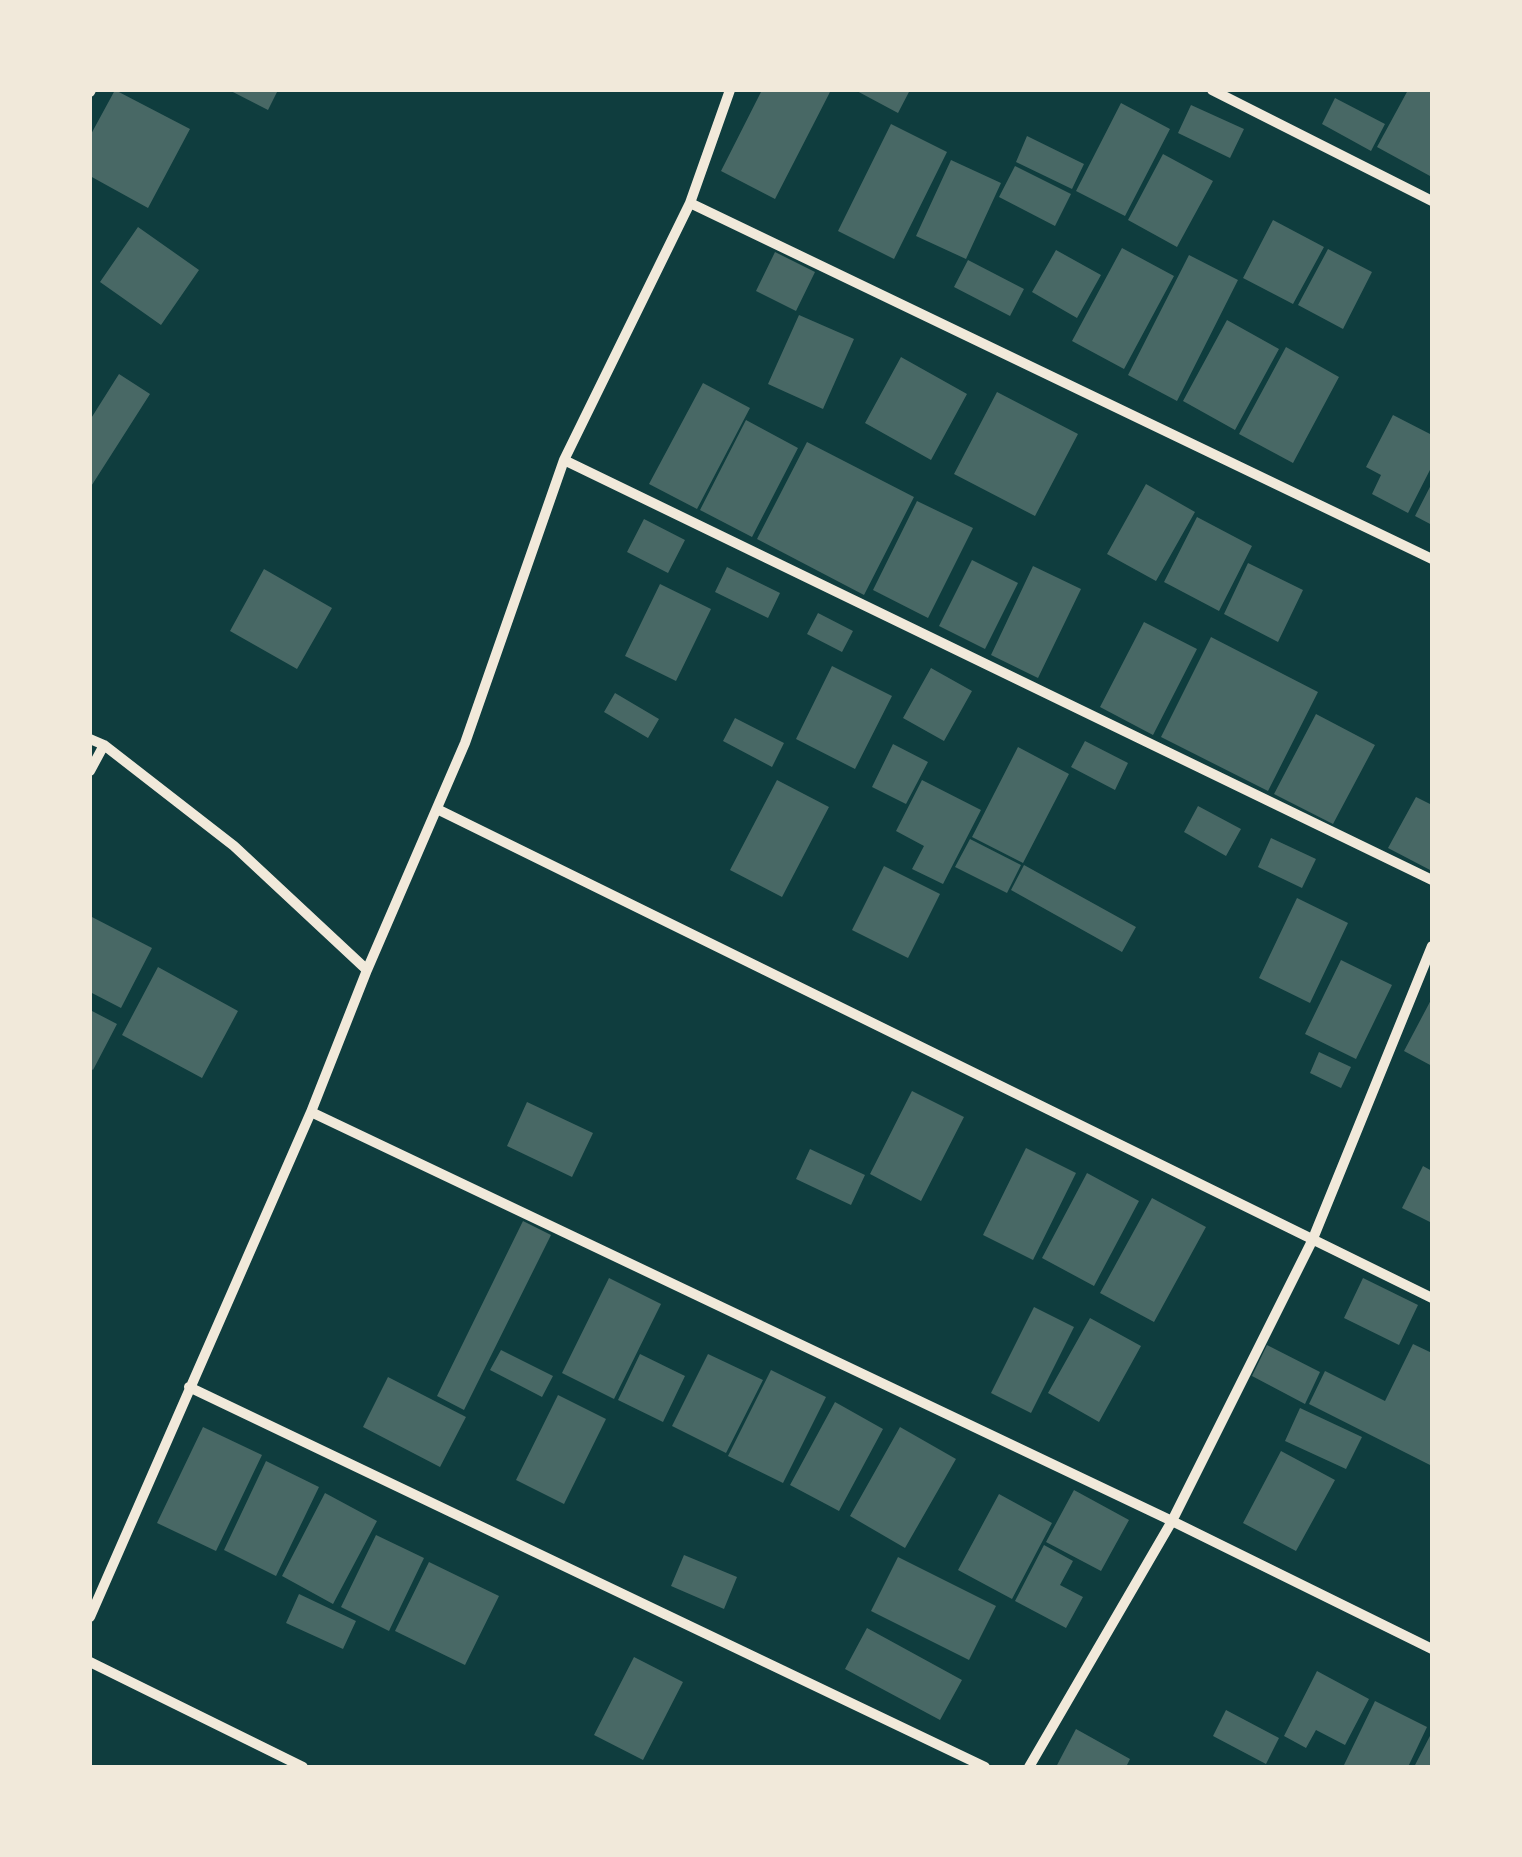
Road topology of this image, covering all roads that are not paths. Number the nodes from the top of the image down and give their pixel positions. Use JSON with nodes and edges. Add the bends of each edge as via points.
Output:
{"nodes":[{"id":1,"x":730,"y":90,"type":"edge"},
{"id":2,"x":1212,"y":90,"type":"edge"},
{"id":3,"x":1432,"y":201,"type":"edge"},
{"id":4,"x":690,"y":202,"type":"junction"},
{"id":5,"x":564,"y":460,"type":"junction"},
{"id":6,"x":1432,"y":559,"type":"edge"},
{"id":7,"x":90,"y":739,"type":"edge"},
{"id":8,"x":104,"y":745,"type":"junction"},
{"id":9,"x":90,"y":771,"type":"edge"},
{"id":10,"x":436,"y":809,"type":"junction"},
{"id":11,"x":1432,"y":880,"type":"edge"},
{"id":12,"x":1432,"y":946,"type":"edge"},
{"id":13,"x":368,"y":970,"type":"junction"},
{"id":14,"x":311,"y":1112,"type":"junction"},
{"id":15,"x":1312,"y":1240,"type":"junction"},
{"id":16,"x":1432,"y":1298,"type":"edge"},
{"id":17,"x":189,"y":1387,"type":"junction"},
{"id":18,"x":1172,"y":1521,"type":"junction"},
{"id":19,"x":90,"y":1617,"type":"edge"},
{"id":20,"x":1432,"y":1649,"type":"edge"},
{"id":21,"x":90,"y":1662,"type":"edge"},
{"id":22,"x":303,"y":1767,"type":"edge"},
{"id":23,"x":986,"y":1767,"type":"edge"},
{"id":24,"x":1028,"y":1767,"type":"edge"}],
"edges":[{"from":1,"to":4,"type":"street"},
{"from":2,"to":3,"type":"street"},
{"from":4,"to":5,"type":"street"},
{"from":4,"to":6,"type":"street"},
{"from":5,"to":10,"type":"street"},
{"from":5,"to":11,"type":"street"},
{"from":7,"to":8,"type":"street"},
{"from":8,"to":9,"type":"street"},
{"from":8,"to":13,"type":"street","via":[[234,846]]},
{"from":10,"to":13,"type":"street"},
{"from":10,"to":15,"type":"street"},
{"from":12,"to":15,"type":"street"},
{"from":13,"to":14,"type":"street"},
{"from":14,"to":17,"type":"street"},
{"from":14,"to":18,"type":"street"},
{"from":15,"to":16,"type":"street"},
{"from":15,"to":18,"type":"street"},
{"from":17,"to":19,"type":"street"},
{"from":17,"to":23,"type":"street"},
{"from":18,"to":20,"type":"street"},
{"from":18,"to":24,"type":"street"},
{"from":21,"to":22,"type":"street"}]}
